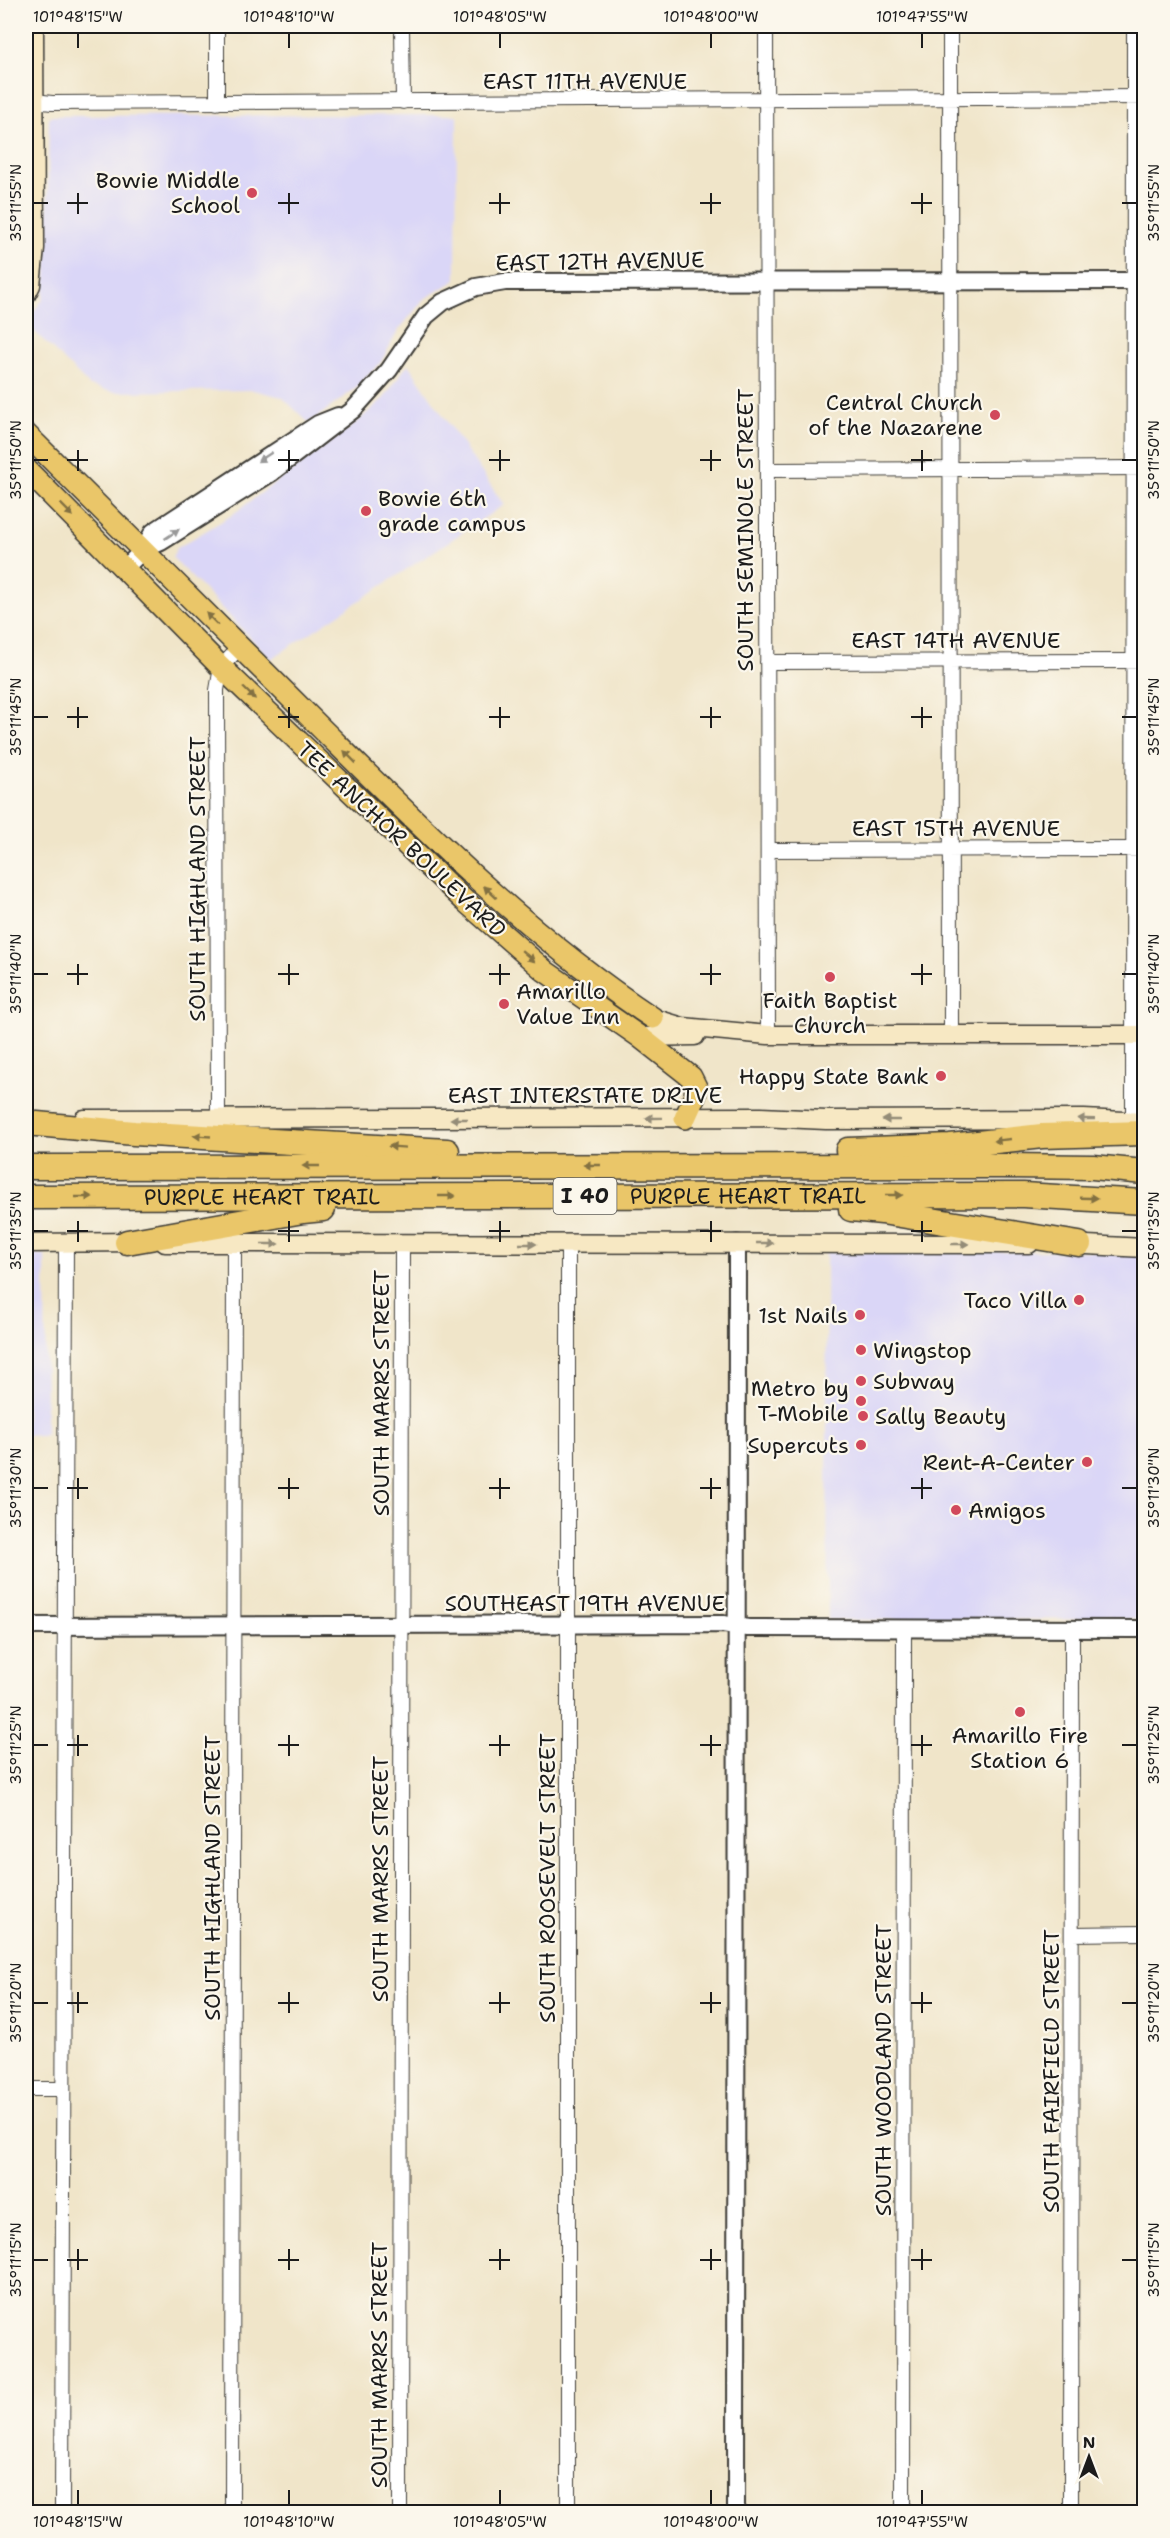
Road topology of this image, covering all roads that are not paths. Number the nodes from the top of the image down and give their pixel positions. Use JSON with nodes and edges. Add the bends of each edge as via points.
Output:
{"nodes":[{"id":1,"x":34,"y":26,"type":"edge"},
{"id":2,"x":217,"y":26,"type":"edge"},
{"id":3,"x":402,"y":26,"type":"edge"},
{"id":4,"x":766,"y":26,"type":"edge"},
{"id":5,"x":950,"y":26,"type":"edge"},
{"id":6,"x":1134,"y":26,"type":"edge"},
{"id":7,"x":1139,"y":97,"type":"edge"},
{"id":8,"x":950,"y":98,"type":"junction"},
{"id":9,"x":30,"y":100,"type":"edge"},
{"id":10,"x":766,"y":101,"type":"junction"},
{"id":11,"x":403,"y":102,"type":"junction"},
{"id":12,"x":217,"y":103,"type":"junction"},
{"id":13,"x":768,"y":281,"type":"junction"},
{"id":14,"x":1139,"y":281,"type":"edge"},
{"id":15,"x":951,"y":282,"type":"junction"},
{"id":16,"x":26,"y":295,"type":"edge"},
{"id":17,"x":26,"y":434,"type":"edge"},
{"id":18,"x":1139,"y":468,"type":"edge"},
{"id":19,"x":26,"y":469,"type":"edge"},
{"id":20,"x":949,"y":469,"type":"junction"},
{"id":21,"x":767,"y":470,"type":"junction"},
{"id":22,"x":143,"y":550,"type":"junction"},
{"id":23,"x":125,"y":568,"type":"junction"},
{"id":24,"x":240,"y":647,"type":"junction"},
{"id":25,"x":1139,"y":661,"type":"edge"},
{"id":26,"x":767,"y":662,"type":"junction"},
{"id":27,"x":951,"y":662,"type":"junction"},
{"id":28,"x":221,"y":667,"type":"junction"},
{"id":29,"x":951,"y":849,"type":"junction"},
{"id":30,"x":1139,"y":849,"type":"edge"},
{"id":31,"x":768,"y":850,"type":"junction"},
{"id":32,"x":653,"y":1018,"type":"joint"},
{"id":33,"x":768,"y":1035,"type":"junction"},
{"id":34,"x":951,"y":1035,"type":"junction"},
{"id":35,"x":1139,"y":1035,"type":"edge"},
{"id":36,"x":640,"y":1037,"type":"junction"},
{"id":37,"x":685,"y":1118,"type":"junction"},
{"id":38,"x":218,"y":1119,"type":"junction"},
{"id":39,"x":26,"y":1121,"type":"edge"},
{"id":40,"x":1141,"y":1125,"type":"edge"},
{"id":41,"x":538,"y":1165,"type":"junction"},
{"id":42,"x":713,"y":1166,"type":"junction"},
{"id":43,"x":26,"y":1167,"type":"edge"},
{"id":44,"x":1144,"y":1172,"type":"edge"},
{"id":45,"x":412,"y":1196,"type":"junction"},
{"id":46,"x":747,"y":1196,"type":"junction"},
{"id":47,"x":26,"y":1197,"type":"edge"},
{"id":48,"x":1144,"y":1202,"type":"edge"},
{"id":49,"x":127,"y":1242,"type":"junction"},
{"id":50,"x":26,"y":1243,"type":"edge"},
{"id":51,"x":66,"y":1243,"type":"junction"},
{"id":52,"x":568,"y":1243,"type":"junction"},
{"id":53,"x":737,"y":1243,"type":"junction"},
{"id":54,"x":234,"y":1244,"type":"junction"},
{"id":55,"x":1078,"y":1244,"type":"junction"},
{"id":56,"x":402,"y":1245,"type":"junction"},
{"id":57,"x":1144,"y":1248,"type":"edge"},
{"id":58,"x":568,"y":1624,"type":"junction"},
{"id":59,"x":64,"y":1625,"type":"junction"},
{"id":60,"x":233,"y":1625,"type":"junction"},
{"id":61,"x":401,"y":1625,"type":"junction"},
{"id":62,"x":26,"y":1626,"type":"edge"},
{"id":63,"x":736,"y":1626,"type":"junction"},
{"id":64,"x":904,"y":1628,"type":"junction"},
{"id":65,"x":1072,"y":1629,"type":"junction"},
{"id":66,"x":1144,"y":1629,"type":"edge"},
{"id":67,"x":1144,"y":1933,"type":"edge"},
{"id":68,"x":1072,"y":1934,"type":"junction"},
{"id":69,"x":26,"y":2089,"type":"edge"},
{"id":70,"x":63,"y":2089,"type":"junction"},
{"id":71,"x":62,"y":2512,"type":"edge"},
{"id":72,"x":232,"y":2512,"type":"edge"},
{"id":73,"x":400,"y":2512,"type":"edge"},
{"id":74,"x":568,"y":2512,"type":"edge"},
{"id":75,"x":736,"y":2512,"type":"edge"},
{"id":76,"x":903,"y":2512,"type":"edge"},
{"id":77,"x":1071,"y":2512,"type":"edge"}],
"edges":[{"from":1,"to":9,"type":"main road"},
{"from":2,"to":12,"type":"street"},
{"from":3,"to":11,"type":"street"},
{"from":4,"to":10,"type":"street","name":"SOUTH SEMINOLE STREET"},
{"from":5,"to":8,"type":"street"},
{"from":6,"to":7,"type":"street"},
{"from":7,"to":8,"type":"street","name":"EAST 11TH AVENUE"},
{"from":7,"to":14,"type":"street"},
{"from":8,"to":10,"type":"street","name":"EAST 11TH AVENUE"},
{"from":8,"to":15,"type":"street"},
{"from":9,"to":12,"type":"street","name":"EAST 11TH AVENUE"},
{"from":9,"to":16,"type":"main road","via":[[35,258]]},
{"from":10,"to":11,"type":"street","name":"EAST 11TH AVENUE"},
{"from":10,"to":13,"type":"street","name":"SOUTH SEMINOLE STREET"},
{"from":11,"to":12,"type":"street","name":"EAST 11TH AVENUE"},
{"from":13,"to":15,"type":"street","name":"EAST 12TH AVENUE"},
{"from":13,"to":21,"type":"street","name":"SOUTH SEMINOLE STREET"},
{"from":13,"to":22,"type":"street","name":"EAST 12TH AVENUE","via":[[505,282],[476,287],[443,302],[426,316],[389,370],[353,411],[318,424],[182,512],[153,532]]},
{"from":14,"to":15,"type":"street","name":"EAST 12TH AVENUE"},
{"from":14,"to":18,"type":"street"},
{"from":15,"to":20,"type":"street"},
{"from":17,"to":22,"type":"main road","name":"TEE ANCHOR BOULEVARD"},
{"from":18,"to":20,"type":"street"},
{"from":18,"to":25,"type":"street"},
{"from":19,"to":23,"type":"main road","name":"TEE ANCHOR BOULEVARD","one_way":true},
{"from":20,"to":21,"type":"street"},
{"from":20,"to":27,"type":"street"},
{"from":21,"to":26,"type":"street","name":"SOUTH SEMINOLE STREET"},
{"from":22,"to":23,"type":"street"},
{"from":24,"to":22,"type":"main road","name":"TEE ANCHOR BOULEVARD","one_way":true},
{"from":23,"to":28,"type":"main road","name":"TEE ANCHOR BOULEVARD"},
{"from":24,"to":28,"type":"street"},
{"from":32,"to":24,"type":"main road","name":"TEE ANCHOR BOULEVARD","one_way":true,"via":[[507,909]]},
{"from":25,"to":27,"type":"street","name":"EAST 14TH AVENUE"},
{"from":25,"to":30,"type":"street"},
{"from":26,"to":27,"type":"street","name":"EAST 14TH AVENUE"},
{"from":26,"to":31,"type":"street","name":"SOUTH SEMINOLE STREET"},
{"from":27,"to":29,"type":"street"},
{"from":28,"to":36,"type":"main road","name":"TEE ANCHOR BOULEVARD","one_way":true,"via":[[507,939],[545,971]]},
{"from":28,"to":38,"type":"street","name":"SOUTH HIGHLAND STREET","via":[[217,690]]},
{"from":29,"to":30,"type":"street","name":"EAST 15TH AVENUE"},
{"from":29,"to":31,"type":"street","name":"EAST 15TH AVENUE"},
{"from":29,"to":34,"type":"street"},
{"from":30,"to":35,"type":"street"},
{"from":31,"to":33,"type":"street","name":"SOUTH SEMINOLE STREET"},
{"from":32,"to":33,"type":"main road","via":[[683,1027]]},
{"from":33,"to":34,"type":"main road"},
{"from":33,"to":36,"type":"main road"},
{"from":34,"to":35,"type":"main road"},
{"from":35,"to":40,"type":"street"},
{"from":36,"to":37,"type":"main road","name":"TEE ANCHOR BOULEVARD","via":[[691,1077],[695,1096]]},
{"from":37,"to":38,"type":"main road","name":"EAST INTERSTATE DRIVE","one_way":true},
{"from":40,"to":37,"type":"main road","name":"EAST INTERSTATE DRIVE","one_way":true},
{"from":38,"to":39,"type":"main road","name":"EAST INTERSTATE DRIVE"},
{"from":41,"to":39,"type":"highway","one_way":true,"via":[[468,1152],[134,1133]]},
{"from":40,"to":42,"type":"highway","one_way":true,"via":[[951,1146],[809,1152]]},
{"from":42,"to":41,"type":"highway","name":"PURPLE HEART TRAIL","number":"I 40","one_way":true},
{"from":41,"to":43,"type":"highway","name":"PURPLE HEART TRAIL","number":"I 40","one_way":true},
{"from":42,"to":44,"type":"highway","name":"PURPLE HEART TRAIL","number":"I 40","via":[[1093,1167]]},
{"from":45,"to":46,"type":"highway","name":"PURPLE HEART TRAIL","number":"I 40","one_way":true},
{"from":47,"to":45,"type":"highway","name":"PURPLE HEART TRAIL","number":"I 40","one_way":true},
{"from":45,"to":49,"type":"highway"},
{"from":46,"to":48,"type":"highway","name":"PURPLE HEART TRAIL","number":"I 40","one_way":true,"via":[[1023,1195]]},
{"from":46,"to":55,"type":"highway","via":[[882,1212]]},
{"from":49,"to":51,"type":"main road"},
{"from":49,"to":54,"type":"main road"},
{"from":50,"to":51,"type":"main road"},
{"from":51,"to":59,"type":"street"},
{"from":52,"to":53,"type":"main road"},
{"from":56,"to":52,"type":"main road","one_way":true},
{"from":52,"to":58,"type":"street","name":"SOUTH ROOSEVELT STREET"},
{"from":53,"to":55,"type":"main road","one_way":true},
{"from":53,"to":63,"type":"street"},
{"from":54,"to":56,"type":"main road","one_way":true},
{"from":54,"to":60,"type":"street","name":"SOUTH HIGHLAND STREET"},
{"from":55,"to":57,"type":"main road"},
{"from":56,"to":61,"type":"street","name":"SOUTH MARRS STREET"},
{"from":58,"to":61,"type":"street","name":"SOUTHEAST 19TH AVENUE"},
{"from":58,"to":63,"type":"street","name":"SOUTHEAST 19TH AVENUE"},
{"from":58,"to":74,"type":"street","name":"SOUTH ROOSEVELT STREET"},
{"from":59,"to":60,"type":"street","name":"SOUTHEAST 19TH AVENUE"},
{"from":59,"to":62,"type":"street","name":"SOUTHEAST 19TH AVENUE"},
{"from":59,"to":70,"type":"street"},
{"from":60,"to":61,"type":"street","name":"SOUTHEAST 19TH AVENUE"},
{"from":60,"to":72,"type":"street","name":"SOUTH HIGHLAND STREET"},
{"from":61,"to":73,"type":"street","name":"SOUTH MARRS STREET"},
{"from":63,"to":64,"type":"street","name":"SOUTHEAST 19TH AVENUE"},
{"from":63,"to":75,"type":"street"},
{"from":64,"to":65,"type":"street","name":"SOUTHEAST 19TH AVENUE"},
{"from":64,"to":76,"type":"street","name":"SOUTH WOODLAND STREET"},
{"from":65,"to":66,"type":"street","name":"SOUTHEAST 19TH AVENUE"},
{"from":65,"to":68,"type":"street","name":"SOUTH FAIRFIELD STREET"},
{"from":67,"to":68,"type":"street"},
{"from":68,"to":77,"type":"street","name":"SOUTH FAIRFIELD STREET"},
{"from":69,"to":70,"type":"street"},
{"from":70,"to":71,"type":"street"}]}
